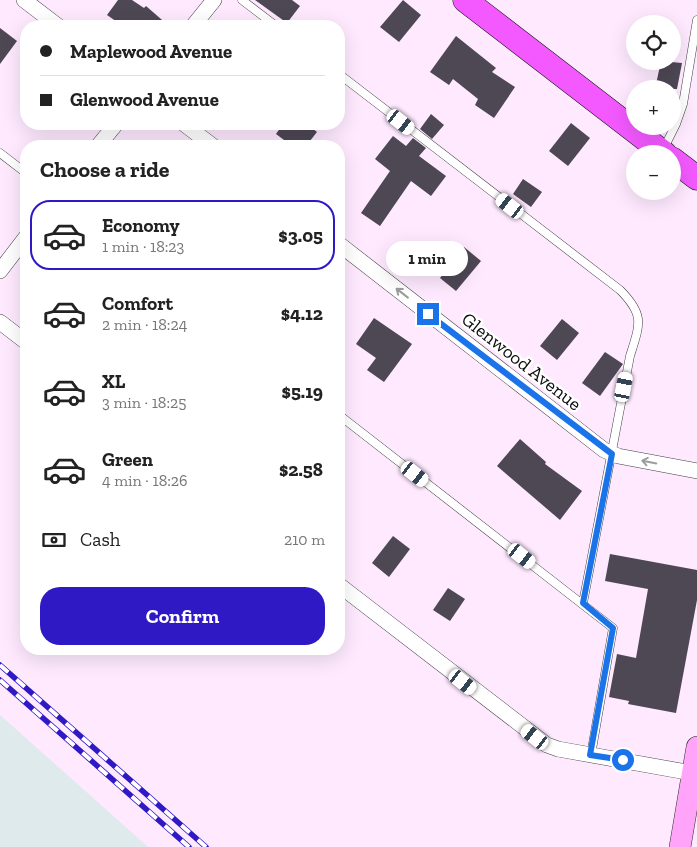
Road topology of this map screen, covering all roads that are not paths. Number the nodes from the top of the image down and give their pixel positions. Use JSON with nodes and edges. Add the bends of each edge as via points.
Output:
{"nodes":[{"id":1,"x":24,"y":0,"type":"edge"},
{"id":2,"x":214,"y":0,"type":"edge"},
{"id":3,"x":242,"y":0,"type":"edge"},
{"id":4,"x":465,"y":0,"type":"edge"},
{"id":5,"x":50,"y":20,"type":"edge"},
{"id":6,"x":198,"y":20,"type":"edge"},
{"id":7,"x":268,"y":20,"type":"edge"},
{"id":8,"x":697,"y":20,"type":"edge"},
{"id":9,"x":345,"y":79,"type":"edge"},
{"id":10,"x":111,"y":130,"type":"edge"},
{"id":11,"x":192,"y":130,"type":"edge"},
{"id":12,"x":103,"y":140,"type":"edge"},
{"id":13,"x":204,"y":140,"type":"edge"},
{"id":14,"x":654,"y":145,"type":"edge"},
{"id":15,"x":670,"y":145,"type":"edge"},
{"id":16,"x":0,"y":153,"type":"edge"},
{"id":17,"x":681,"y":165,"type":"edge"},
{"id":18,"x":20,"y":168,"type":"edge"},
{"id":19,"x":696,"y":176,"type":"edge"},
{"id":20,"x":20,"y":245,"type":"edge"},
{"id":21,"x":345,"y":249,"type":"edge"},
{"id":22,"x":0,"y":271,"type":"edge"},
{"id":23,"x":0,"y":322,"type":"edge"},
{"id":24,"x":20,"y":337,"type":"edge"},
{"id":25,"x":345,"y":420,"type":"edge"},
{"id":26,"x":612,"y":454,"type":"junction"},
{"id":27,"x":697,"y":471,"type":"edge"},
{"id":28,"x":345,"y":590,"type":"edge"},
{"id":29,"x":583,"y":603,"type":"junction"},
{"id":30,"x":590,"y":755,"type":"junction"},
{"id":31,"x":695,"y":763,"type":"edge"},
{"id":32,"x":680,"y":847,"type":"edge"}],
"edges":[{"from":1,"to":5,"type":"street"},
{"from":2,"to":6,"type":"street"},
{"from":3,"to":7,"type":"lane"},
{"from":4,"to":14,"type":"main road"},
{"from":8,"to":15,"type":"lane","via":[[683,104]]},
{"from":9,"to":26,"type":"lane","via":[[631,301],[638,312],[640,324],[630,356]]},
{"from":10,"to":12,"type":"street"},
{"from":11,"to":13,"type":"street"},
{"from":16,"to":18,"type":"lane"},
{"from":17,"to":19,"type":"main road"},
{"from":20,"to":22,"type":"street"},
{"from":26,"to":21,"type":"street","name":"Glenwood Avenue","one_way":true},
{"from":23,"to":24,"type":"street"},
{"from":25,"to":29,"type":"lane"},
{"from":27,"to":26,"type":"street","name":"Glenwood Avenue","one_way":true},
{"from":26,"to":29,"type":"lane"},
{"from":28,"to":30,"type":"street","via":[[535,737],[558,749]]},
{"from":29,"to":30,"type":"lane","via":[[613,628]]},
{"from":30,"to":31,"type":"street"},
{"from":31,"to":32,"type":"main road"}]}
